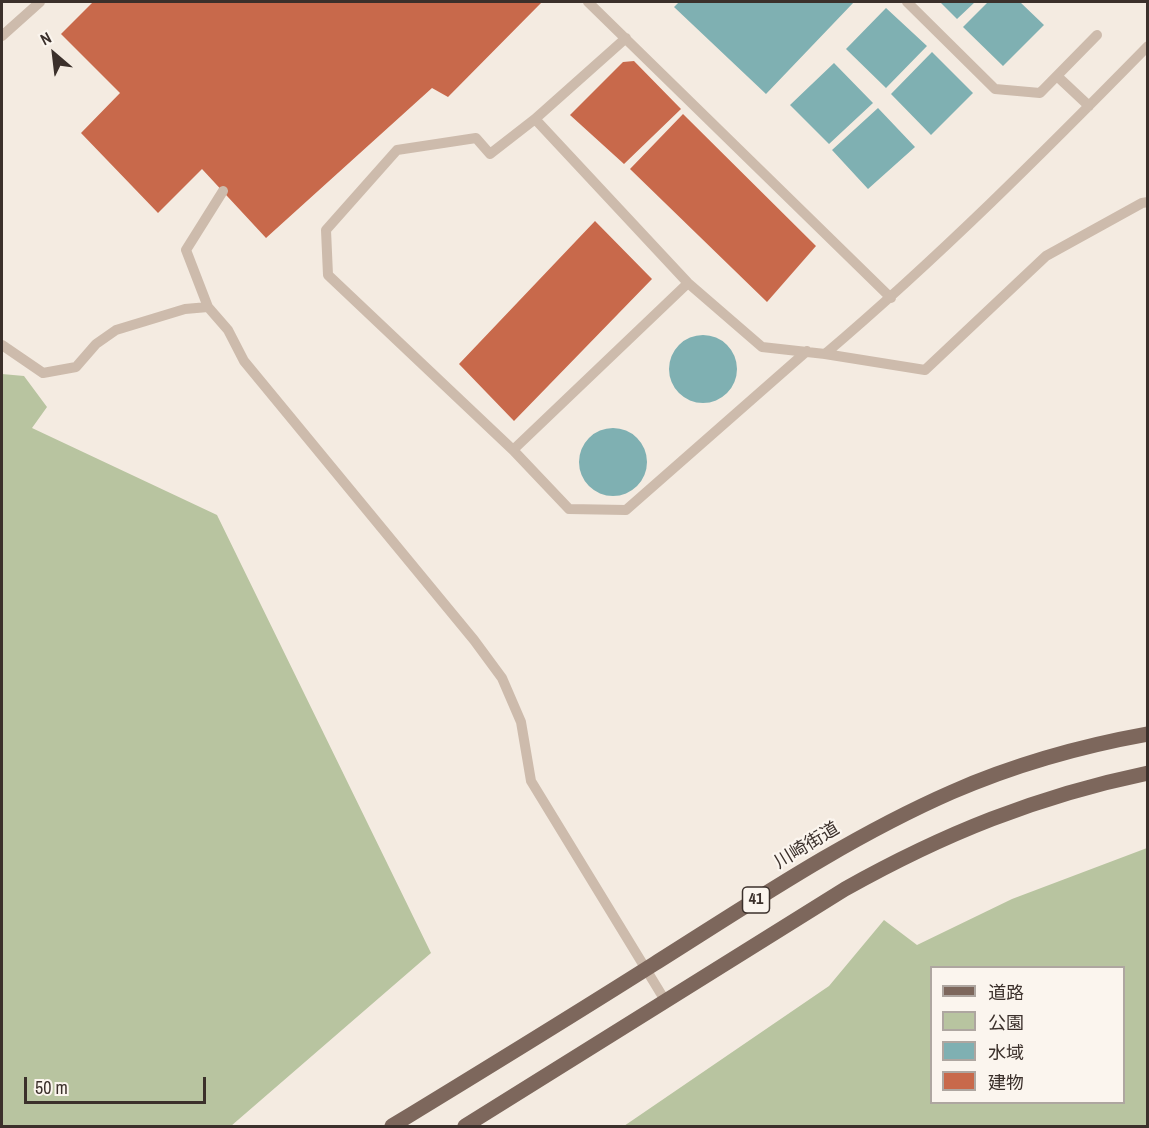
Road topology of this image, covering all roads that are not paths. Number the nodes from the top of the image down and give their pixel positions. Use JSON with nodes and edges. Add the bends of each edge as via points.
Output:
{"nodes":[{"id":1,"x":40,"y":2,"type":"edge"},
{"id":2,"x":588,"y":2,"type":"edge"},
{"id":3,"x":907,"y":2,"type":"edge"},
{"id":4,"x":1097,"y":35,"type":"dead end"},
{"id":5,"x":2,"y":36,"type":"edge"},
{"id":6,"x":626,"y":38,"type":"junction"},
{"id":7,"x":1148,"y":46,"type":"edge"},
{"id":8,"x":1057,"y":76,"type":"junction"},
{"id":9,"x":1089,"y":106,"type":"junction"},
{"id":10,"x":535,"y":119,"type":"junction"},
{"id":11,"x":223,"y":191,"type":"dead end"},
{"id":12,"x":1148,"y":202,"type":"edge"},
{"id":13,"x":688,"y":283,"type":"junction"},
{"id":14,"x":891,"y":298,"type":"junction"},
{"id":15,"x":208,"y":307,"type":"junction"},
{"id":16,"x":2,"y":345,"type":"edge"},
{"id":17,"x":807,"y":351,"type":"junction"},
{"id":18,"x":825,"y":354,"type":"junction"},
{"id":19,"x":513,"y":450,"type":"junction"},
{"id":20,"x":1148,"y":734,"type":"edge"},
{"id":21,"x":1148,"y":773,"type":"edge"},
{"id":22,"x":646,"y":969,"type":"junction"},
{"id":23,"x":666,"y":1002,"type":"junction"},
{"id":24,"x":392,"y":1126,"type":"edge"},
{"id":25,"x":465,"y":1126,"type":"edge"}],
"edges":[{"from":1,"to":5,"type":"lane"},
{"from":2,"to":6,"type":"lane"},
{"from":3,"to":8,"type":"lane","via":[[995,89],[1040,93]]},
{"from":4,"to":8,"type":"lane"},
{"from":6,"to":10,"type":"lane"},
{"from":6,"to":14,"type":"lane"},
{"from":7,"to":9,"type":"lane"},
{"from":8,"to":9,"type":"lane"},
{"from":9,"to":14,"type":"lane"},
{"from":10,"to":13,"type":"lane"},
{"from":10,"to":19,"type":"lane","via":[[490,154],[476,138],[397,150],[326,230],[328,275]]},
{"from":11,"to":15,"type":"lane","via":[[186,250]]},
{"from":12,"to":18,"type":"lane","via":[[1046,256],[925,370]]},
{"from":13,"to":17,"type":"lane","via":[[762,347]]},
{"from":13,"to":19,"type":"lane"},
{"from":14,"to":18,"type":"lane"},
{"from":15,"to":16,"type":"lane","via":[[185,309],[116,330],[96,344],[76,367],[43,373]]},
{"from":15,"to":22,"type":"lane","via":[[228,330],[244,361],[502,678],[521,722],[531,781]]},
{"from":17,"to":18,"type":"lane"},
{"from":17,"to":19,"type":"lane","via":[[626,510],[569,509]]},
{"from":20,"to":22,"type":"main road","name":"川崎街道","number":"41","via":[[1005,771],[943,796],[810,866]]},
{"from":21,"to":23,"type":"main road","number":"41","via":[[1042,800],[940,839],[846,889]]},
{"from":22,"to":23,"type":"lane"},
{"from":22,"to":24,"type":"main road","name":"川崎街道","number":"41"},
{"from":23,"to":25,"type":"main road","number":"41"}]}
